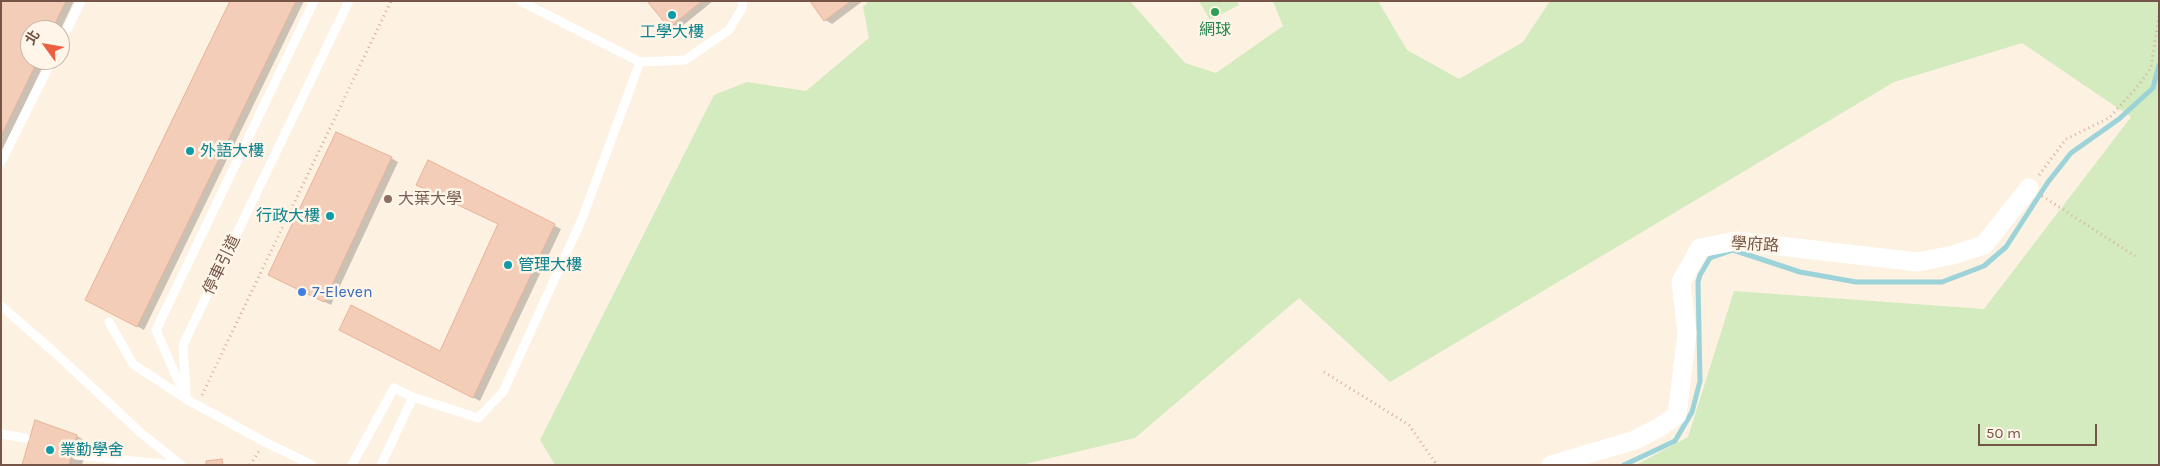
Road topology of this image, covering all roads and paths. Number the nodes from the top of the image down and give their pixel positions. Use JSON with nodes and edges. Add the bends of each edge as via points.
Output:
{"nodes":[{"id":1,"x":81,"y":1,"type":"edge"},
{"id":2,"x":314,"y":1,"type":"edge"},
{"id":3,"x":349,"y":1,"type":"edge"},
{"id":4,"x":391,"y":1,"type":"edge"},
{"id":5,"x":520,"y":1,"type":"edge"},
{"id":6,"x":744,"y":1,"type":"edge"},
{"id":7,"x":2159,"y":15,"type":"edge"},
{"id":8,"x":70,"y":24,"type":"edge"},
{"id":9,"x":640,"y":62,"type":"junction"},
{"id":10,"x":47,"y":70,"type":"edge"},
{"id":11,"x":1,"y":162,"type":"edge"},
{"id":12,"x":2029,"y":188,"type":"junction"},
{"id":13,"x":2136,"y":256,"type":"dead end"},
{"id":14,"x":1,"y":306,"type":"edge"},
{"id":15,"x":109,"y":322,"type":"dead end"},
{"id":16,"x":1324,"y":372,"type":"dead end"},
{"id":17,"x":414,"y":398,"type":"junction"},
{"id":18,"x":186,"y":399,"type":"junction"},
{"id":19,"x":197,"y":405,"type":"junction"},
{"id":20,"x":1,"y":434,"type":"edge"},
{"id":21,"x":25,"y":438,"type":"dead end"},
{"id":22,"x":76,"y":455,"type":"dead end"},
{"id":23,"x":172,"y":465,"type":"edge"},
{"id":24,"x":181,"y":465,"type":"edge"},
{"id":25,"x":312,"y":465,"type":"edge"},
{"id":26,"x":352,"y":465,"type":"edge"},
{"id":27,"x":381,"y":465,"type":"edge"},
{"id":28,"x":1437,"y":465,"type":"edge"},
{"id":29,"x":1551,"y":465,"type":"edge"}],
"edges":[{"from":1,"to":8,"type":"lane"},
{"from":2,"to":18,"type":"lane","via":[[156,330]]},
{"from":3,"to":18,"type":"lane","name":"停車引道","via":[[183,345]]},
{"from":4,"to":19,"type":"path"},
{"from":5,"to":9,"type":"lane"},
{"from":6,"to":9,"type":"lane","via":[[730,30],[684,60]]},
{"from":7,"to":12,"type":"path","via":[[2151,68],[2138,86],[2108,118],[2066,139]]},
{"from":9,"to":17,"type":"lane","via":[[582,220],[503,392],[478,418]]},
{"from":10,"to":11,"type":"lane"},
{"from":12,"to":13,"type":"path"},
{"from":12,"to":29,"type":"street","name":"學府路","via":[[1984,245],[1918,262],[1736,241],[1700,248],[1682,282],[1687,333],[1677,415],[1635,440]]},
{"from":14,"to":24,"type":"lane","via":[[141,434]]},
{"from":15,"to":18,"type":"lane","via":[[133,364]]},
{"from":16,"to":28,"type":"path","via":[[1409,425]]},
{"from":17,"to":26,"type":"lane","via":[[394,388]]},
{"from":17,"to":27,"type":"lane"},
{"from":18,"to":19,"type":"lane"},
{"from":19,"to":25,"type":"lane"},
{"from":20,"to":21,"type":"lane"},
{"from":22,"to":23,"type":"lane"}]}
